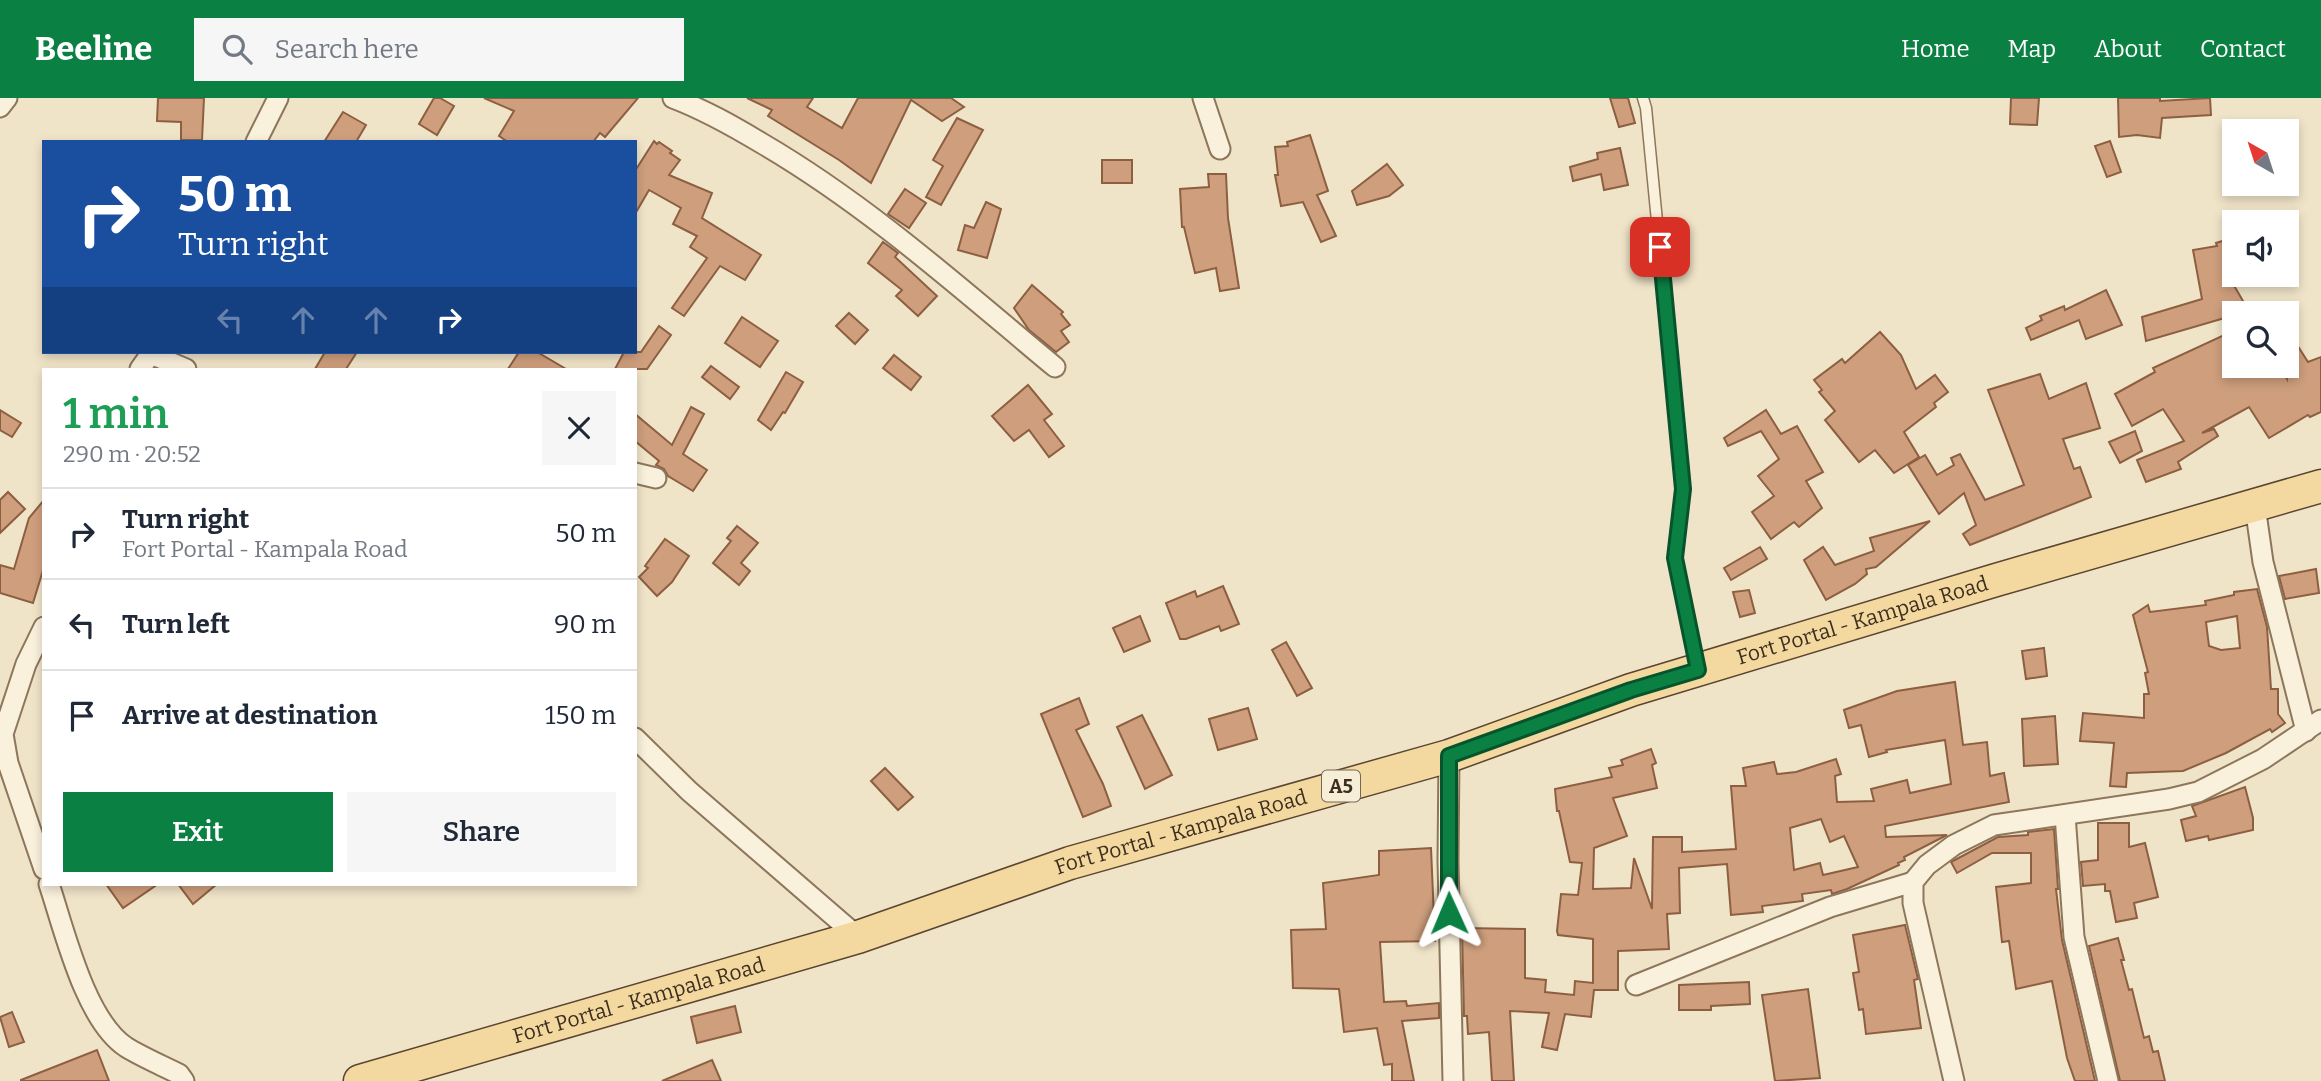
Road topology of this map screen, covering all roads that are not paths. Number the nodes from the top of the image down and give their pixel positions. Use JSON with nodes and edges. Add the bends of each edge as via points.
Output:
{"nodes":[{"id":1,"x":7,"y":98,"type":"edge"},
{"id":2,"x":278,"y":98,"type":"edge"},
{"id":3,"x":673,"y":98,"type":"edge"},
{"id":4,"x":1203,"y":98,"type":"edge"},
{"id":5,"x":1643,"y":98,"type":"edge"},
{"id":6,"x":0,"y":107,"type":"edge"},
{"id":7,"x":257,"y":140,"type":"edge"},
{"id":8,"x":1220,"y":149,"type":"dead end"},
{"id":9,"x":148,"y":358,"type":"edge"},
{"id":10,"x":1055,"y":367,"type":"dead end"},
{"id":11,"x":183,"y":368,"type":"edge"},
{"id":12,"x":637,"y":473,"type":"edge"},
{"id":13,"x":656,"y":478,"type":"dead end"},
{"id":14,"x":2321,"y":486,"type":"edge"},
{"id":15,"x":2256,"y":506,"type":"junction"},
{"id":16,"x":42,"y":630,"type":"edge"},
{"id":17,"x":1698,"y":670,"type":"junction"},
{"id":18,"x":2313,"y":726,"type":"edge"},
{"id":19,"x":2,"y":734,"type":"edge"},
{"id":20,"x":637,"y":740,"type":"edge"},
{"id":21,"x":1449,"y":756,"type":"junction"},
{"id":22,"x":2065,"y":815,"type":"junction"},
{"id":23,"x":42,"y":863,"type":"edge"},
{"id":24,"x":1913,"y":881,"type":"junction"},
{"id":25,"x":50,"y":886,"type":"edge"},
{"id":26,"x":858,"y":937,"type":"junction"},
{"id":27,"x":1636,"y":985,"type":"dead end"},
{"id":28,"x":184,"y":1081,"type":"edge"},
{"id":29,"x":360,"y":1081,"type":"edge"},
{"id":30,"x":1453,"y":1081,"type":"edge"},
{"id":31,"x":1954,"y":1081,"type":"edge"},
{"id":32,"x":2108,"y":1081,"type":"edge"}],
"edges":[{"from":1,"to":6,"type":"street"},
{"from":2,"to":7,"type":"street"},
{"from":3,"to":10,"type":"street","via":[[705,110],[802,167],[888,229]]},
{"from":4,"to":8,"type":"street"},
{"from":5,"to":17,"type":"lane","via":[[1683,489],[1675,558]]},
{"from":9,"to":11,"type":"street"},
{"from":12,"to":13,"type":"street"},
{"from":14,"to":15,"type":"main road","name":"Fort Portal - Kampala Road","number":"A5"},
{"from":15,"to":17,"type":"main road","name":"Fort Portal - Kampala Road","number":"A5"},
{"from":15,"to":18,"type":"street","via":[[2263,562]]},
{"from":16,"to":19,"type":"street"},
{"from":17,"to":21,"type":"main road","name":"Fort Portal - Kampala Road","number":"A5"},
{"from":18,"to":22,"type":"street","via":[[2263,759],[2198,792]]},
{"from":19,"to":23,"type":"street"},
{"from":20,"to":26,"type":"street"},
{"from":21,"to":26,"type":"main road","name":"Fort Portal - Kampala Road","number":"A5","via":[[1070,863]]},
{"from":21,"to":30,"type":"street"},
{"from":22,"to":24,"type":"street","via":[[1994,825],[1954,845]]},
{"from":22,"to":32,"type":"street","via":[[2074,937]]},
{"from":24,"to":27,"type":"street","via":[[1830,907]]},
{"from":24,"to":31,"type":"street","via":[[1913,903]]},
{"from":25,"to":28,"type":"street","via":[[93,1007],[110,1034]]},
{"from":26,"to":29,"type":"main road","name":"Fort Portal - Kampala Road","number":"A5"}]}
